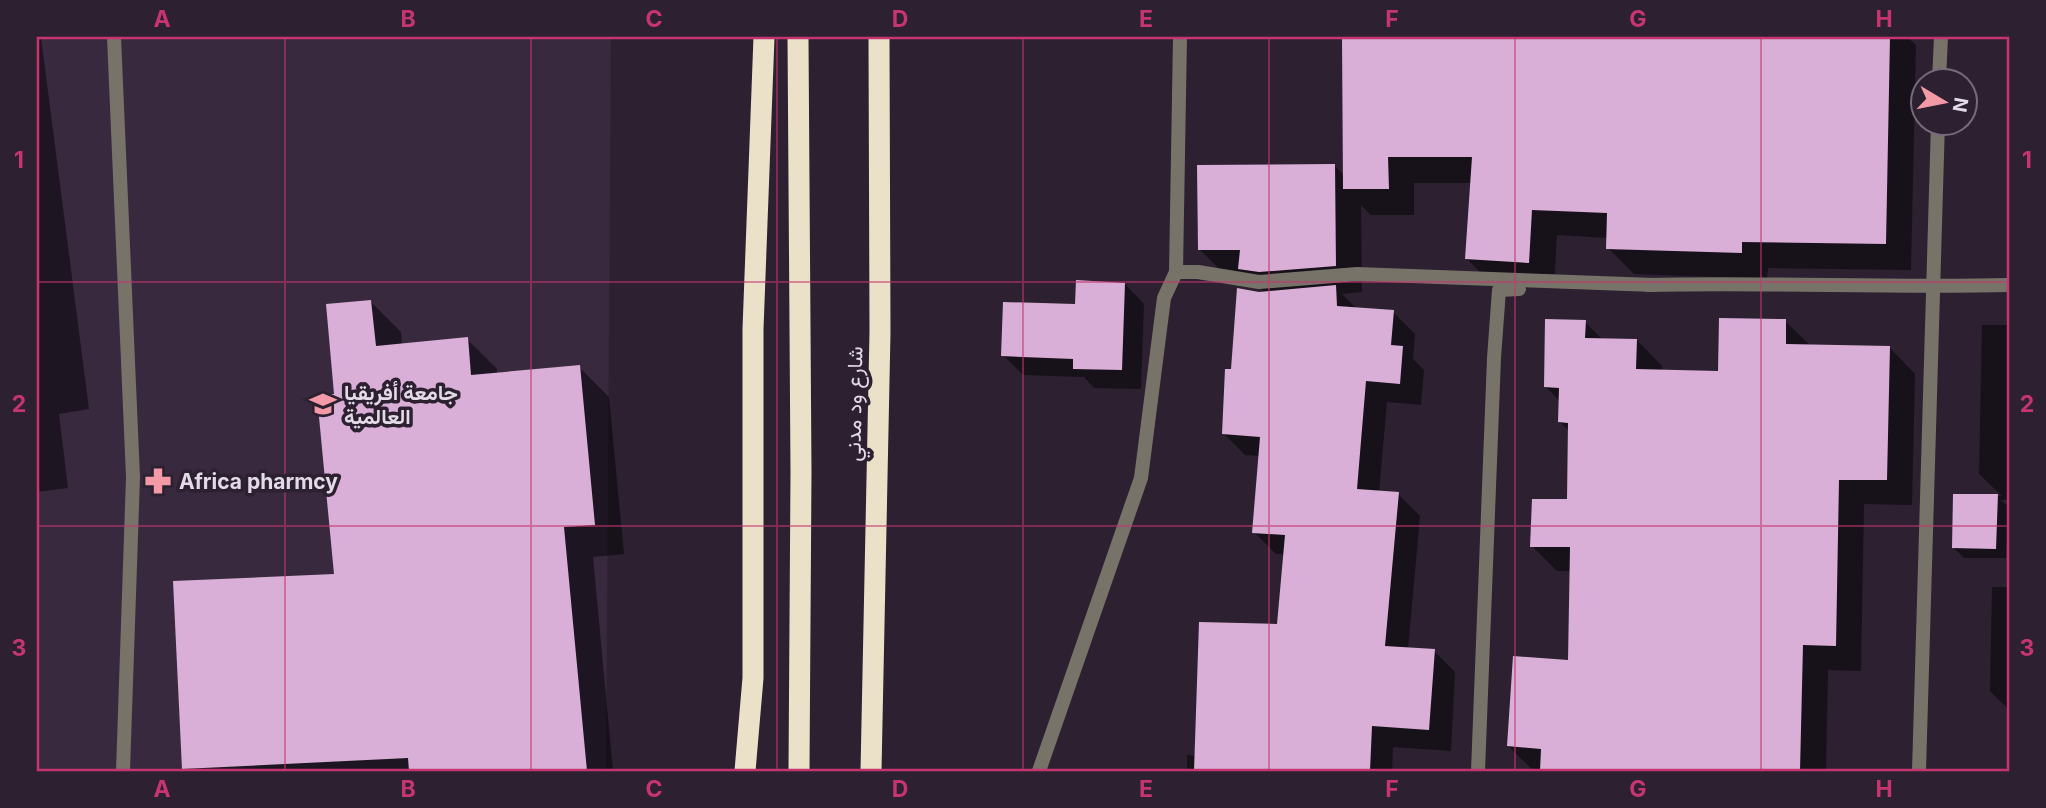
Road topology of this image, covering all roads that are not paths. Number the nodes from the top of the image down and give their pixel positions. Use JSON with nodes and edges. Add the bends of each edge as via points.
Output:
{"nodes":[{"id":1,"x":114,"y":37,"type":"edge"},
{"id":2,"x":764,"y":37,"type":"edge"},
{"id":3,"x":798,"y":37,"type":"edge"},
{"id":4,"x":879,"y":37,"type":"edge"},
{"id":5,"x":1180,"y":37,"type":"edge"},
{"id":6,"x":1941,"y":37,"type":"edge"},
{"id":7,"x":1940,"y":66,"type":"edge"},
{"id":8,"x":1938,"y":136,"type":"edge"},
{"id":9,"x":1176,"y":272,"type":"junction"},
{"id":10,"x":1654,"y":285,"type":"junction"},
{"id":11,"x":2009,"y":285,"type":"edge"},
{"id":12,"x":1934,"y":287,"type":"junction"},
{"id":13,"x":123,"y":771,"type":"edge"},
{"id":14,"x":745,"y":771,"type":"edge"},
{"id":15,"x":799,"y":771,"type":"edge"},
{"id":16,"x":871,"y":771,"type":"edge"},
{"id":17,"x":1039,"y":771,"type":"edge"},
{"id":18,"x":1478,"y":771,"type":"edge"},
{"id":19,"x":1919,"y":771,"type":"edge"}],
"edges":[{"from":1,"to":13,"type":"street","via":[[133,477]]},
{"from":2,"to":14,"type":"highway","via":[[753,329],[753,678]]},
{"from":3,"to":15,"type":"highway"},
{"from":4,"to":16,"type":"highway","name":"شارع ود مدني","via":[[880,332]]},
{"from":5,"to":9,"type":"street"},
{"from":6,"to":7,"type":"street"},
{"from":8,"to":12,"type":"street"},
{"from":9,"to":10,"type":"street","via":[[1259,282],[1357,274]]},
{"from":9,"to":17,"type":"street","via":[[1164,298],[1142,478]]},
{"from":10,"to":12,"type":"street"},
{"from":10,"to":18,"type":"street","via":[[1499,290]]},
{"from":11,"to":12,"type":"street"},
{"from":12,"to":19,"type":"street"}]}
